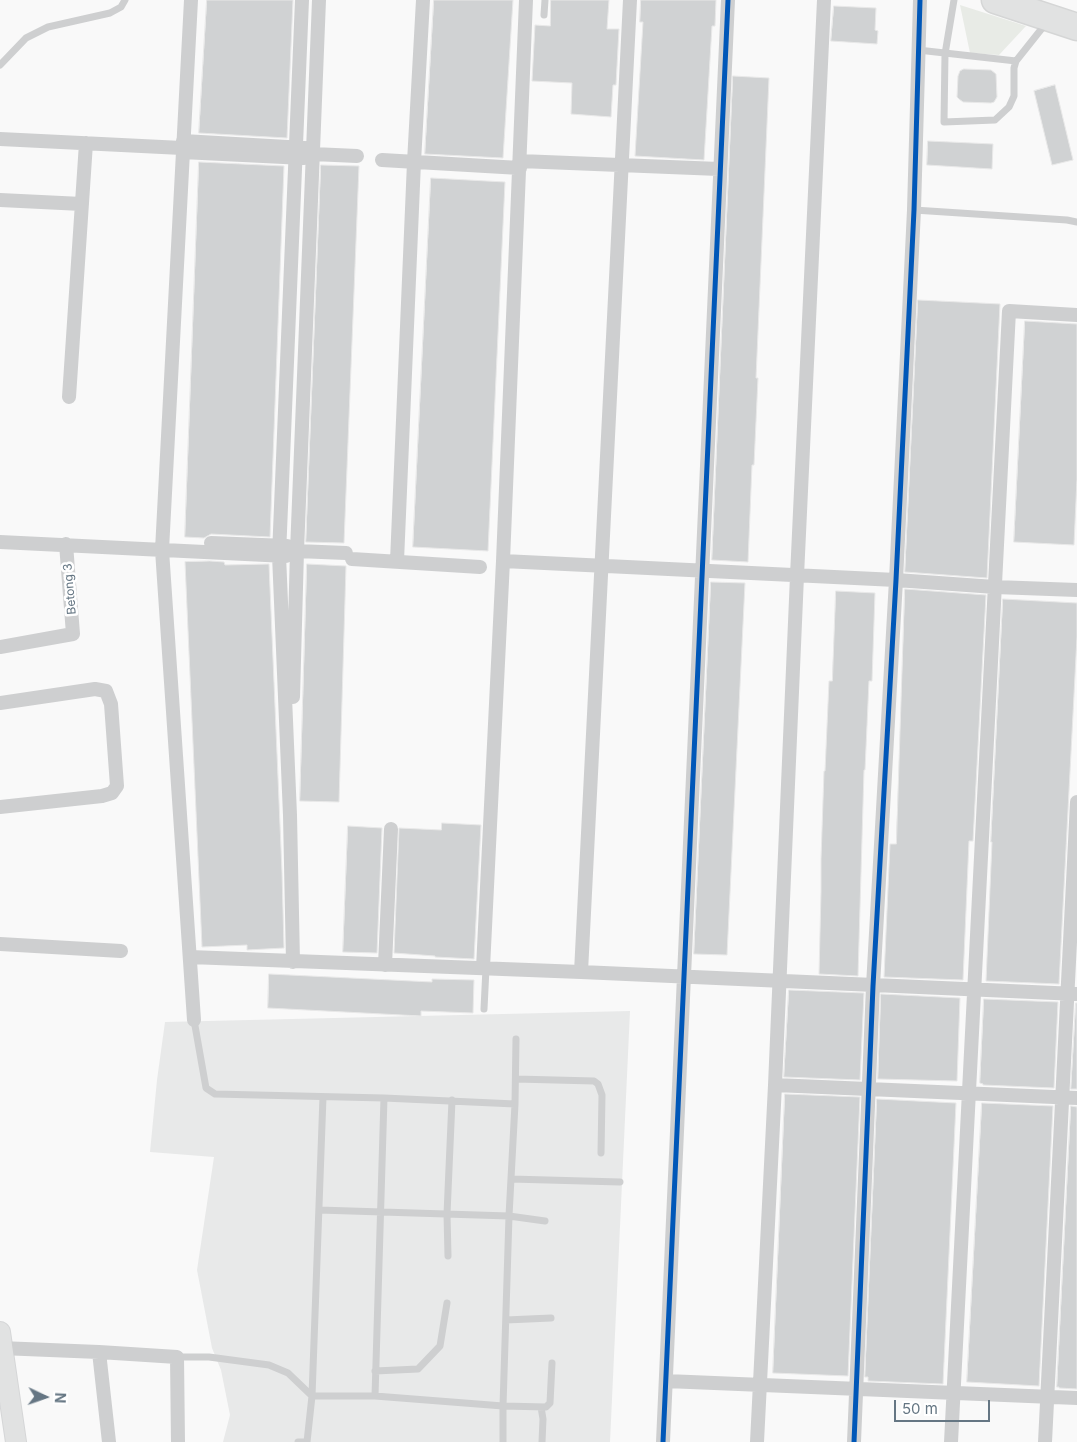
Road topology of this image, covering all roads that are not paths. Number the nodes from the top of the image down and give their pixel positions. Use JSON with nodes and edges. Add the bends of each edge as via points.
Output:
{"nodes":[{"id":1,"x":125,"y":0,"type":"edge"},
{"id":2,"x":191,"y":0,"type":"edge"},
{"id":3,"x":302,"y":0,"type":"edge"},
{"id":4,"x":318,"y":0,"type":"edge"},
{"id":5,"x":423,"y":0,"type":"edge"},
{"id":6,"x":526,"y":0,"type":"edge"},
{"id":7,"x":545,"y":0,"type":"edge"},
{"id":8,"x":630,"y":0,"type":"edge"},
{"id":9,"x":728,"y":0,"type":"edge"},
{"id":10,"x":824,"y":0,"type":"edge"},
{"id":11,"x":920,"y":0,"type":"edge"},
{"id":12,"x":954,"y":0,"type":"edge"},
{"id":13,"x":996,"y":0,"type":"edge"},
{"id":14,"x":544,"y":14,"type":"dead end"},
{"id":15,"x":1050,"y":17,"type":"junction"},
{"id":16,"x":1077,"y":27,"type":"edge"},
{"id":17,"x":918,"y":50,"type":"junction"},
{"id":18,"x":946,"y":54,"type":"junction"},
{"id":19,"x":1016,"y":61,"type":"junction"},
{"id":20,"x":0,"y":66,"type":"edge"},
{"id":21,"x":0,"y":139,"type":"edge"},
{"id":22,"x":86,"y":143,"type":"junction"},
{"id":23,"x":182,"y":147,"type":"junction"},
{"id":24,"x":296,"y":152,"type":"junction"},
{"id":25,"x":313,"y":154,"type":"junction"},
{"id":26,"x":356,"y":156,"type":"dead end"},
{"id":27,"x":382,"y":160,"type":"dead end"},
{"id":28,"x":414,"y":162,"type":"junction"},
{"id":29,"x":621,"y":164,"type":"junction"},
{"id":30,"x":520,"y":165,"type":"junction"},
{"id":31,"x":719,"y":169,"type":"junction"},
{"id":32,"x":0,"y":200,"type":"edge"},
{"id":33,"x":82,"y":204,"type":"junction"},
{"id":34,"x":914,"y":210,"type":"junction"},
{"id":35,"x":1077,"y":222,"type":"edge"},
{"id":36,"x":1077,"y":315,"type":"edge"},
{"id":37,"x":69,"y":397,"type":"dead end"},
{"id":38,"x":0,"y":542,"type":"edge"},
{"id":39,"x":66,"y":544,"type":"junction"},
{"id":40,"x":162,"y":546,"type":"junction"},
{"id":41,"x":279,"y":550,"type":"junction"},
{"id":42,"x":297,"y":551,"type":"junction"},
{"id":43,"x":397,"y":561,"type":"junction"},
{"id":44,"x":503,"y":561,"type":"junction"},
{"id":45,"x":601,"y":566,"type":"junction"},
{"id":46,"x":480,"y":567,"type":"dead end"},
{"id":47,"x":702,"y":571,"type":"junction"},
{"id":48,"x":797,"y":576,"type":"junction"},
{"id":49,"x":896,"y":580,"type":"junction"},
{"id":50,"x":995,"y":587,"type":"junction"},
{"id":51,"x":1077,"y":590,"type":"edge"},
{"id":52,"x":0,"y":647,"type":"edge"},
{"id":53,"x":0,"y":703,"type":"edge"},
{"id":54,"x":1077,"y":802,"type":"edge"},
{"id":55,"x":0,"y":807,"type":"edge"},
{"id":56,"x":290,"y":815,"type":"junction"},
{"id":57,"x":391,"y":829,"type":"dead end"},
{"id":58,"x":0,"y":944,"type":"edge"},
{"id":59,"x":121,"y":951,"type":"dead end"},
{"id":60,"x":190,"y":958,"type":"junction"},
{"id":61,"x":293,"y":962,"type":"junction"},
{"id":62,"x":385,"y":964,"type":"junction"},
{"id":63,"x":485,"y":968,"type":"junction"},
{"id":64,"x":581,"y":972,"type":"junction"},
{"id":65,"x":683,"y":976,"type":"junction"},
{"id":66,"x":779,"y":982,"type":"junction"},
{"id":67,"x":873,"y":986,"type":"junction"},
{"id":68,"x":974,"y":990,"type":"junction"},
{"id":69,"x":1073,"y":994,"type":"edge"},
{"id":70,"x":484,"y":1009,"type":"dead end"},
{"id":71,"x":194,"y":1020,"type":"joint"},
{"id":72,"x":516,"y":1038,"type":"dead end"},
{"id":73,"x":516,"y":1079,"type":"junction"},
{"id":74,"x":775,"y":1085,"type":"junction"},
{"id":75,"x":869,"y":1089,"type":"junction"},
{"id":76,"x":969,"y":1093,"type":"junction"},
{"id":77,"x":323,"y":1097,"type":"junction"},
{"id":78,"x":1063,"y":1097,"type":"junction"},
{"id":79,"x":384,"y":1098,"type":"junction"},
{"id":80,"x":1077,"y":1098,"type":"edge"},
{"id":81,"x":452,"y":1100,"type":"junction"},
{"id":82,"x":515,"y":1104,"type":"junction"},
{"id":83,"x":601,"y":1154,"type":"dead end"},
{"id":84,"x":511,"y":1179,"type":"junction"},
{"id":85,"x":620,"y":1182,"type":"dead end"},
{"id":86,"x":319,"y":1210,"type":"junction"},
{"id":87,"x":380,"y":1213,"type":"junction"},
{"id":88,"x":447,"y":1214,"type":"junction"},
{"id":89,"x":509,"y":1216,"type":"junction"},
{"id":90,"x":545,"y":1221,"type":"dead end"},
{"id":91,"x":448,"y":1256,"type":"dead end"},
{"id":92,"x":448,"y":1303,"type":"dead end"},
{"id":93,"x":551,"y":1318,"type":"dead end"},
{"id":94,"x":506,"y":1320,"type":"junction"},
{"id":95,"x":1,"y":1343,"type":"edge"},
{"id":96,"x":99,"y":1352,"type":"junction"},
{"id":97,"x":177,"y":1357,"type":"junction"},
{"id":98,"x":552,"y":1363,"type":"dead end"},
{"id":99,"x":375,"y":1371,"type":"junction"},
{"id":100,"x":666,"y":1381,"type":"junction"},
{"id":101,"x":760,"y":1384,"type":"junction"},
{"id":102,"x":856,"y":1389,"type":"junction"},
{"id":103,"x":954,"y":1393,"type":"junction"},
{"id":104,"x":312,"y":1396,"type":"junction"},
{"id":105,"x":375,"y":1396,"type":"junction"},
{"id":106,"x":1047,"y":1397,"type":"junction"},
{"id":107,"x":1077,"y":1398,"type":"edge"},
{"id":108,"x":503,"y":1406,"type":"junction"},
{"id":109,"x":542,"y":1407,"type":"junction"},
{"id":110,"x":16,"y":1442,"type":"edge"},
{"id":111,"x":108,"y":1442,"type":"edge"},
{"id":112,"x":178,"y":1442,"type":"edge"},
{"id":113,"x":298,"y":1442,"type":"edge"},
{"id":114,"x":307,"y":1442,"type":"edge"},
{"id":115,"x":503,"y":1442,"type":"edge"},
{"id":116,"x":542,"y":1442,"type":"edge"},
{"id":117,"x":663,"y":1442,"type":"edge"},
{"id":118,"x":757,"y":1442,"type":"edge"},
{"id":119,"x":854,"y":1442,"type":"edge"},
{"id":120,"x":951,"y":1442,"type":"edge"},
{"id":121,"x":1045,"y":1442,"type":"edge"}],
"edges":[{"from":1,"to":20,"type":"lane","via":[[121,7],[110,13],[48,27],[26,38]]},
{"from":2,"to":23,"type":"street"},
{"from":3,"to":24,"type":"street"},
{"from":4,"to":25,"type":"street"},
{"from":5,"to":28,"type":"street"},
{"from":6,"to":30,"type":"street"},
{"from":7,"to":14,"type":"lane"},
{"from":8,"to":29,"type":"street"},
{"from":9,"to":31,"type":"street"},
{"from":10,"to":48,"type":"street"},
{"from":11,"to":17,"type":"street"},
{"from":12,"to":18,"type":"lane"},
{"from":13,"to":15,"type":"highway"},
{"from":15,"to":16,"type":"highway"},
{"from":15,"to":19,"type":"lane"},
{"from":17,"to":18,"type":"lane"},
{"from":17,"to":34,"type":"street"},
{"from":18,"to":19,"type":"lane"},
{"from":18,"to":19,"type":"lane","via":[[944,122],[995,120],[1009,107],[1014,96]]},
{"from":21,"to":22,"type":"street"},
{"from":22,"to":23,"type":"street"},
{"from":22,"to":33,"type":"street"},
{"from":23,"to":24,"type":"street"},
{"from":23,"to":40,"type":"street"},
{"from":24,"to":25,"type":"street"},
{"from":24,"to":41,"type":"street"},
{"from":25,"to":26,"type":"street"},
{"from":25,"to":42,"type":"street"},
{"from":27,"to":28,"type":"street"},
{"from":28,"to":30,"type":"street"},
{"from":28,"to":43,"type":"street"},
{"from":29,"to":30,"type":"street"},
{"from":29,"to":31,"type":"street"},
{"from":29,"to":45,"type":"street"},
{"from":30,"to":44,"type":"street"},
{"from":31,"to":47,"type":"street"},
{"from":32,"to":33,"type":"street"},
{"from":33,"to":37,"type":"street"},
{"from":34,"to":35,"type":"lane"},
{"from":34,"to":49,"type":"street"},
{"from":36,"to":50,"type":"street","via":[[1009,311]]},
{"from":38,"to":39,"type":"street"},
{"from":39,"to":40,"type":"street"},
{"from":39,"to":52,"type":"street","name":"Betong 3","via":[[74,634]]},
{"from":40,"to":41,"type":"street"},
{"from":40,"to":60,"type":"street"},
{"from":41,"to":42,"type":"street"},
{"from":41,"to":56,"type":"street"},
{"from":42,"to":43,"type":"street"},
{"from":42,"to":56,"type":"street"},
{"from":43,"to":46,"type":"street"},
{"from":44,"to":45,"type":"street"},
{"from":44,"to":63,"type":"street"},
{"from":45,"to":47,"type":"street"},
{"from":45,"to":64,"type":"street"},
{"from":47,"to":48,"type":"street"},
{"from":47,"to":65,"type":"street"},
{"from":48,"to":49,"type":"street"},
{"from":48,"to":66,"type":"street"},
{"from":49,"to":50,"type":"street"},
{"from":49,"to":67,"type":"street"},
{"from":50,"to":51,"type":"street"},
{"from":50,"to":68,"type":"street"},
{"from":53,"to":55,"type":"street","via":[[106,691],[111,704],[117,786],[112,793],[102,796]]},
{"from":54,"to":69,"type":"street"},
{"from":56,"to":61,"type":"street"},
{"from":57,"to":62,"type":"street"},
{"from":58,"to":59,"type":"street"},
{"from":60,"to":61,"type":"street"},
{"from":60,"to":71,"type":"street"},
{"from":61,"to":62,"type":"street"},
{"from":62,"to":63,"type":"street"},
{"from":63,"to":64,"type":"street"},
{"from":63,"to":70,"type":"lane"},
{"from":64,"to":65,"type":"street"},
{"from":65,"to":66,"type":"street"},
{"from":65,"to":100,"type":"street"},
{"from":66,"to":67,"type":"street"},
{"from":66,"to":74,"type":"street"},
{"from":67,"to":68,"type":"street"},
{"from":67,"to":75,"type":"street"},
{"from":68,"to":69,"type":"street"},
{"from":68,"to":76,"type":"street"},
{"from":69,"to":78,"type":"street"},
{"from":71,"to":77,"type":"lane","via":[[206,1088],[214,1094]]},
{"from":72,"to":73,"type":"lane"},
{"from":73,"to":82,"type":"lane"},
{"from":73,"to":83,"type":"lane","via":[[594,1081],[598,1084],[602,1095]]},
{"from":74,"to":75,"type":"street"},
{"from":74,"to":101,"type":"street"},
{"from":75,"to":76,"type":"street"},
{"from":75,"to":102,"type":"street"},
{"from":76,"to":78,"type":"street"},
{"from":76,"to":103,"type":"street"},
{"from":77,"to":79,"type":"lane"},
{"from":77,"to":86,"type":"lane"},
{"from":78,"to":80,"type":"street"},
{"from":78,"to":106,"type":"street"},
{"from":79,"to":81,"type":"lane"},
{"from":79,"to":87,"type":"lane"},
{"from":81,"to":82,"type":"lane"},
{"from":81,"to":88,"type":"lane"},
{"from":82,"to":84,"type":"lane"},
{"from":84,"to":85,"type":"lane"},
{"from":84,"to":89,"type":"lane"},
{"from":86,"to":87,"type":"lane"},
{"from":86,"to":104,"type":"lane"},
{"from":87,"to":88,"type":"lane"},
{"from":87,"to":99,"type":"lane"},
{"from":88,"to":89,"type":"lane"},
{"from":88,"to":91,"type":"lane"},
{"from":89,"to":90,"type":"lane"},
{"from":89,"to":94,"type":"lane"},
{"from":92,"to":99,"type":"lane","via":[[440,1346],[418,1369]]},
{"from":93,"to":94,"type":"lane"},
{"from":94,"to":108,"type":"lane"},
{"from":95,"to":96,"type":"street"},
{"from":95,"to":110,"type":"street"},
{"from":96,"to":97,"type":"street"},
{"from":96,"to":111,"type":"street"},
{"from":97,"to":104,"type":"lane","via":[[209,1357],[269,1365],[288,1372]]},
{"from":97,"to":112,"type":"street"},
{"from":98,"to":109,"type":"lane","via":[[550,1403]]},
{"from":99,"to":105,"type":"lane"},
{"from":100,"to":101,"type":"street"},
{"from":100,"to":117,"type":"street"},
{"from":101,"to":102,"type":"street"},
{"from":101,"to":118,"type":"street"},
{"from":102,"to":103,"type":"street"},
{"from":102,"to":119,"type":"street"},
{"from":103,"to":106,"type":"street"},
{"from":103,"to":120,"type":"street"},
{"from":104,"to":105,"type":"lane"},
{"from":104,"to":114,"type":"lane"},
{"from":105,"to":108,"type":"lane"},
{"from":106,"to":107,"type":"street"},
{"from":106,"to":121,"type":"street"},
{"from":108,"to":109,"type":"lane"},
{"from":108,"to":115,"type":"lane"},
{"from":109,"to":116,"type":"lane"},
{"from":113,"to":114,"type":"lane"}]}
